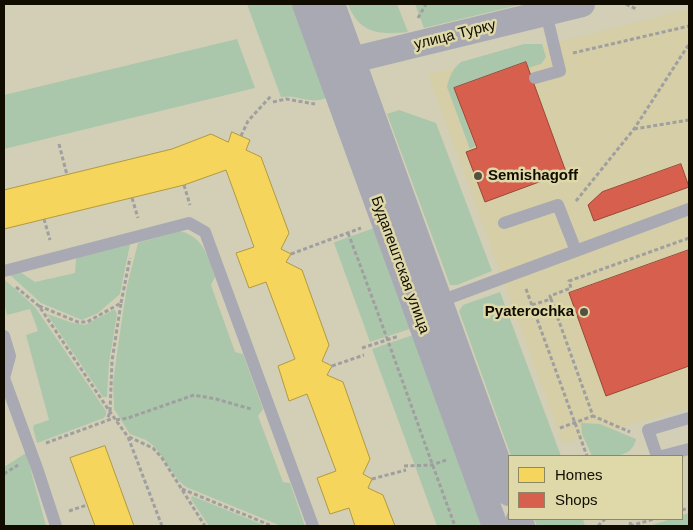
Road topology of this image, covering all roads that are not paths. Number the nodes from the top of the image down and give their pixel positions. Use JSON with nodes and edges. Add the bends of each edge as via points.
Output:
{"nodes":[{"id":1,"x":305,"y":4,"type":"edge"},
{"id":2,"x":332,"y":4,"type":"edge"},
{"id":3,"x":582,"y":4,"type":"edge"},
{"id":4,"x":546,"y":13,"type":"junction"},
{"id":5,"x":340,"y":65,"type":"junction"},
{"id":6,"x":535,"y":78,"type":"dead end"},
{"id":7,"x":689,"y":209,"type":"edge"},
{"id":8,"x":504,"y":223,"type":"dead end"},
{"id":9,"x":576,"y":251,"type":"junction"},
{"id":10,"x":4,"y":271,"type":"edge"},
{"id":11,"x":426,"y":313,"type":"junction"},
{"id":12,"x":4,"y":336,"type":"edge"},
{"id":13,"x":689,"y":418,"type":"edge"},
{"id":14,"x":689,"y":449,"type":"edge"},
{"id":15,"x":657,"y":455,"type":"edge"},
{"id":16,"x":666,"y":455,"type":"edge"},
{"id":17,"x":500,"y":505,"type":"edge"},
{"id":18,"x":56,"y":526,"type":"edge"},
{"id":19,"x":313,"y":526,"type":"edge"}],
"edges":[{"from":1,"to":5,"type":"street","name":"Будапештская улица"},
{"from":2,"to":5,"type":"street","name":"Будапештская улица"},
{"from":3,"to":4,"type":"street","name":"улица Турку"},
{"from":4,"to":5,"type":"street","name":"улица Турку"},
{"from":4,"to":6,"type":"lane","via":[[560,71]]},
{"from":5,"to":11,"type":"street","name":"Будапештская улица"},
{"from":7,"to":9,"type":"lane"},
{"from":8,"to":9,"type":"lane","via":[[558,205]]},
{"from":9,"to":11,"type":"lane"},
{"from":10,"to":19,"type":"lane","via":[[189,223],[205,232]]},
{"from":11,"to":17,"type":"street","name":"Будапештская улица"},
{"from":11,"to":17,"type":"street","name":"Будапештская улица","via":[[468,453]]},
{"from":12,"to":18,"type":"lane","via":[[10,356],[4,378]]},
{"from":13,"to":15,"type":"lane","via":[[648,430]]},
{"from":14,"to":16,"type":"lane"}]}
